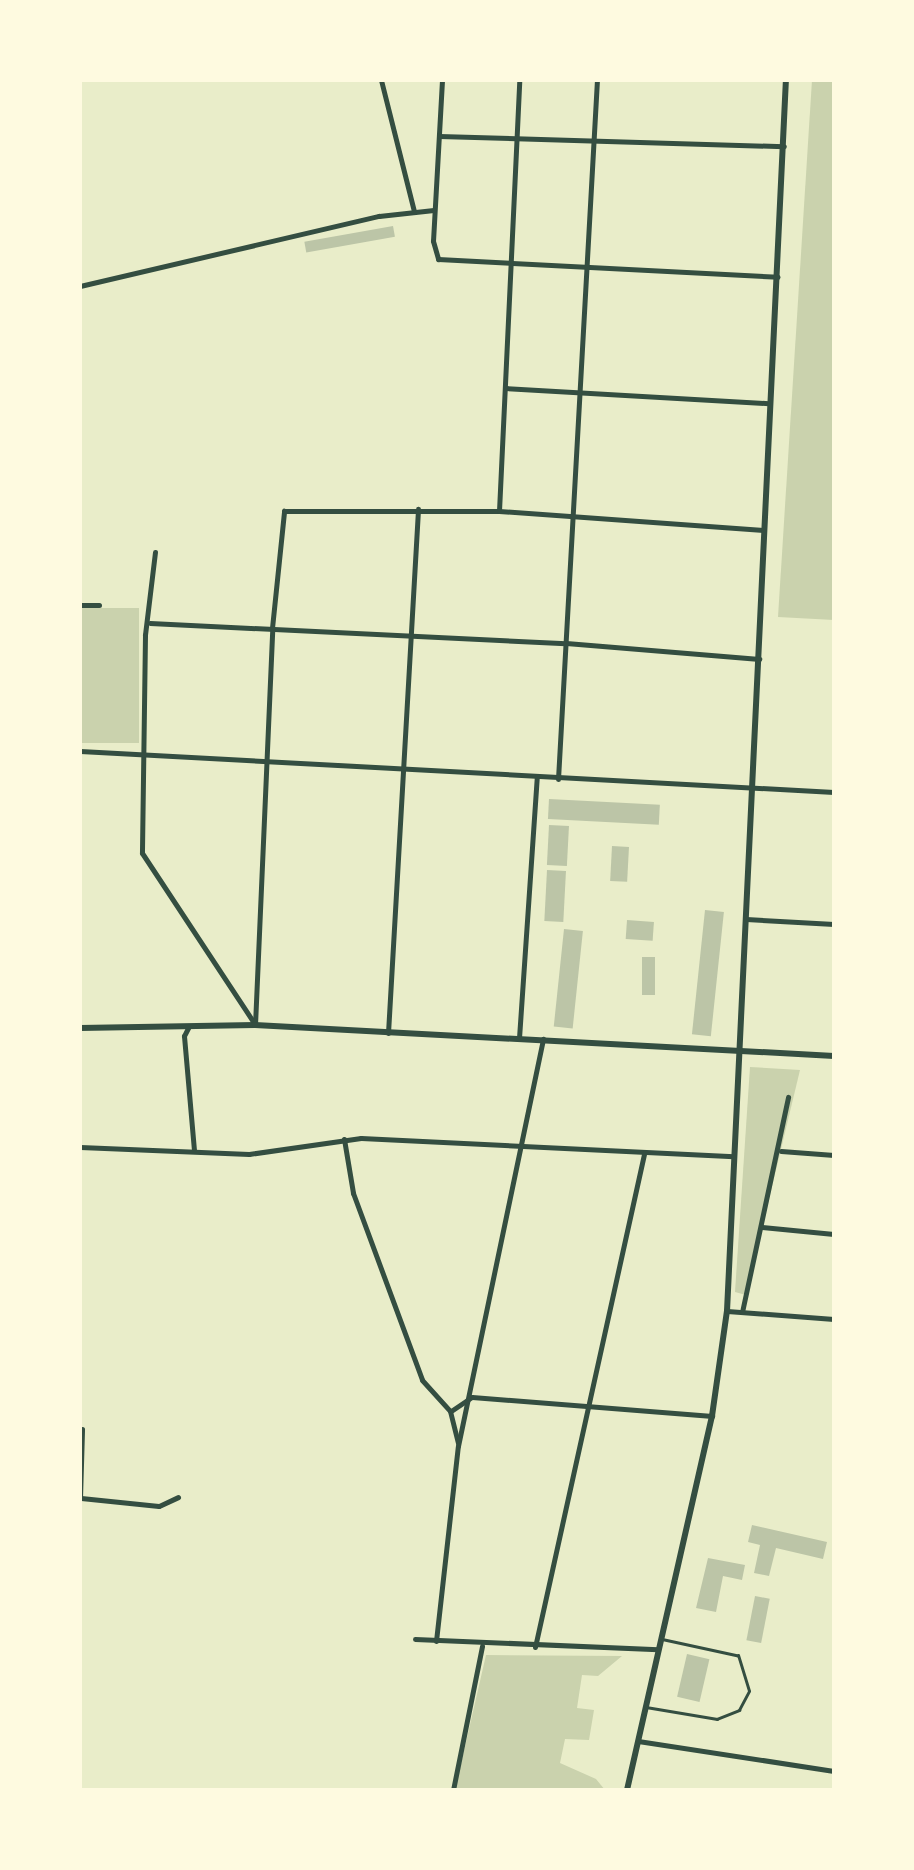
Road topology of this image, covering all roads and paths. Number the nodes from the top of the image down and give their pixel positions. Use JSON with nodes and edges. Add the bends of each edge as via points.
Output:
{"nodes":[{"id":1,"x":381,"y":80,"type":"edge"},
{"id":2,"x":442,"y":80,"type":"edge"},
{"id":3,"x":519,"y":80,"type":"edge"},
{"id":4,"x":597,"y":80,"type":"edge"},
{"id":5,"x":786,"y":80,"type":"edge"},
{"id":6,"x":439,"y":136,"type":"junction"},
{"id":7,"x":517,"y":138,"type":"junction"},
{"id":8,"x":593,"y":139,"type":"junction"},
{"id":9,"x":784,"y":146,"type":"junction"},
{"id":10,"x":414,"y":210,"type":"junction"},
{"id":11,"x":434,"y":210,"type":"junction"},
{"id":12,"x":511,"y":266,"type":"junction"},
{"id":13,"x":588,"y":266,"type":"junction"},
{"id":14,"x":778,"y":277,"type":"junction"},
{"id":15,"x":80,"y":286,"type":"edge"},
{"id":16,"x":505,"y":388,"type":"junction"},
{"id":17,"x":581,"y":390,"type":"junction"},
{"id":18,"x":769,"y":403,"type":"junction"},
{"id":19,"x":418,"y":509,"type":"junction"},
{"id":20,"x":498,"y":511,"type":"junction"},
{"id":21,"x":574,"y":517,"type":"junction"},
{"id":22,"x":762,"y":530,"type":"junction"},
{"id":23,"x":155,"y":552,"type":"dead end"},
{"id":24,"x":80,"y":605,"type":"edge"},
{"id":25,"x":99,"y":605,"type":"dead end"},
{"id":26,"x":150,"y":623,"type":"junction"},
{"id":27,"x":272,"y":628,"type":"junction"},
{"id":28,"x":410,"y":635,"type":"junction"},
{"id":29,"x":566,"y":642,"type":"junction"},
{"id":30,"x":759,"y":659,"type":"junction"},
{"id":31,"x":80,"y":751,"type":"edge"},
{"id":32,"x":142,"y":752,"type":"junction"},
{"id":33,"x":268,"y":761,"type":"junction"},
{"id":34,"x":402,"y":770,"type":"junction"},
{"id":35,"x":537,"y":776,"type":"junction"},
{"id":36,"x":558,"y":779,"type":"junction"},
{"id":37,"x":752,"y":787,"type":"junction"},
{"id":38,"x":834,"y":792,"type":"edge"},
{"id":39,"x":746,"y":919,"type":"junction"},
{"id":40,"x":834,"y":924,"type":"edge"},
{"id":41,"x":255,"y":1025,"type":"junction"},
{"id":42,"x":189,"y":1026,"type":"junction"},
{"id":43,"x":80,"y":1028,"type":"edge"},
{"id":44,"x":388,"y":1033,"type":"junction"},
{"id":45,"x":519,"y":1038,"type":"junction"},
{"id":46,"x":543,"y":1039,"type":"junction"},
{"id":47,"x":740,"y":1052,"type":"junction"},
{"id":48,"x":834,"y":1056,"type":"edge"},
{"id":49,"x":788,"y":1097,"type":"dead end"},
{"id":50,"x":344,"y":1139,"type":"junction"},
{"id":51,"x":522,"y":1146,"type":"junction"},
{"id":52,"x":80,"y":1147,"type":"edge"},
{"id":53,"x":780,"y":1151,"type":"junction"},
{"id":54,"x":194,"y":1152,"type":"junction"},
{"id":55,"x":644,"y":1154,"type":"junction"},
{"id":56,"x":834,"y":1155,"type":"edge"},
{"id":57,"x":737,"y":1156,"type":"junction"},
{"id":58,"x":762,"y":1227,"type":"junction"},
{"id":59,"x":834,"y":1234,"type":"edge"},
{"id":60,"x":727,"y":1311,"type":"junction"},
{"id":61,"x":742,"y":1312,"type":"junction"},
{"id":62,"x":834,"y":1319,"type":"edge"},
{"id":63,"x":472,"y":1397,"type":"junction"},
{"id":64,"x":590,"y":1406,"type":"junction"},
{"id":65,"x":450,"y":1411,"type":"junction"},
{"id":66,"x":712,"y":1416,"type":"junction"},
{"id":67,"x":82,"y":1428,"type":"edge"},
{"id":68,"x":458,"y":1446,"type":"junction"},
{"id":69,"x":178,"y":1497,"type":"dead end"},
{"id":70,"x":81,"y":1498,"type":"edge"},
{"id":71,"x":414,"y":1639,"type":"dead end"},
{"id":72,"x":661,"y":1639,"type":"junction"},
{"id":73,"x":436,"y":1641,"type":"junction"},
{"id":74,"x":482,"y":1646,"type":"junction"},
{"id":75,"x":535,"y":1647,"type":"junction"},
{"id":76,"x":658,"y":1649,"type":"junction"},
{"id":77,"x":645,"y":1707,"type":"junction"},
{"id":78,"x":638,"y":1741,"type":"junction"},
{"id":79,"x":834,"y":1771,"type":"edge"},
{"id":80,"x":453,"y":1790,"type":"edge"},
{"id":81,"x":628,"y":1790,"type":"edge"}],
"edges":[{"from":1,"to":10,"type":"street"},
{"from":2,"to":6,"type":"street"},
{"from":3,"to":7,"type":"street"},
{"from":4,"to":8,"type":"street"},
{"from":5,"to":9,"type":"street"},
{"from":6,"to":7,"type":"street"},
{"from":6,"to":11,"type":"street"},
{"from":7,"to":8,"type":"street"},
{"from":7,"to":12,"type":"street"},
{"from":8,"to":9,"type":"street"},
{"from":8,"to":13,"type":"street"},
{"from":9,"to":14,"type":"street"},
{"from":10,"to":11,"type":"street"},
{"from":10,"to":15,"type":"street"},
{"from":11,"to":12,"type":"street","via":[[438,259]]},
{"from":12,"to":13,"type":"street"},
{"from":12,"to":16,"type":"street"},
{"from":13,"to":14,"type":"street"},
{"from":13,"to":17,"type":"street"},
{"from":14,"to":18,"type":"street"},
{"from":16,"to":17,"type":"street"},
{"from":16,"to":20,"type":"street"},
{"from":17,"to":18,"type":"street"},
{"from":17,"to":21,"type":"street"},
{"from":18,"to":22,"type":"street"},
{"from":19,"to":20,"type":"street"},
{"from":19,"to":27,"type":"street","via":[[284,511]]},
{"from":19,"to":28,"type":"street"},
{"from":20,"to":21,"type":"street"},
{"from":21,"to":22,"type":"street"},
{"from":21,"to":29,"type":"street"},
{"from":22,"to":30,"type":"street"},
{"from":23,"to":26,"type":"street"},
{"from":24,"to":25,"type":"street"},
{"from":26,"to":27,"type":"street"},
{"from":26,"to":32,"type":"street"},
{"from":27,"to":28,"type":"street"},
{"from":27,"to":33,"type":"street"},
{"from":28,"to":29,"type":"street"},
{"from":28,"to":34,"type":"street"},
{"from":29,"to":30,"type":"street"},
{"from":29,"to":36,"type":"street"},
{"from":30,"to":37,"type":"street"},
{"from":31,"to":32,"type":"street"},
{"from":32,"to":33,"type":"street"},
{"from":32,"to":41,"type":"street","via":[[142,853]]},
{"from":33,"to":34,"type":"street"},
{"from":33,"to":41,"type":"street"},
{"from":34,"to":35,"type":"street"},
{"from":34,"to":44,"type":"street"},
{"from":35,"to":36,"type":"street"},
{"from":35,"to":45,"type":"street"},
{"from":36,"to":37,"type":"street"},
{"from":37,"to":38,"type":"street"},
{"from":37,"to":39,"type":"street"},
{"from":39,"to":40,"type":"street"},
{"from":39,"to":47,"type":"street"},
{"from":41,"to":42,"type":"street"},
{"from":41,"to":44,"type":"street"},
{"from":42,"to":43,"type":"street"},
{"from":42,"to":54,"type":"street","via":[[184,1036]]},
{"from":44,"to":45,"type":"street"},
{"from":45,"to":46,"type":"street"},
{"from":46,"to":47,"type":"street"},
{"from":46,"to":51,"type":"street"},
{"from":47,"to":48,"type":"street"},
{"from":47,"to":57,"type":"street"},
{"from":49,"to":53,"type":"street"},
{"from":50,"to":51,"type":"street"},
{"from":50,"to":54,"type":"street","via":[[249,1154]]},
{"from":50,"to":65,"type":"street","via":[[353,1193],[422,1380]]},
{"from":51,"to":55,"type":"street"},
{"from":51,"to":63,"type":"street"},
{"from":52,"to":54,"type":"street"},
{"from":53,"to":56,"type":"street"},
{"from":53,"to":58,"type":"street"},
{"from":55,"to":57,"type":"street"},
{"from":55,"to":64,"type":"street"},
{"from":57,"to":60,"type":"street"},
{"from":58,"to":59,"type":"street"},
{"from":58,"to":61,"type":"street"},
{"from":60,"to":61,"type":"street"},
{"from":60,"to":66,"type":"street"},
{"from":61,"to":62,"type":"street"},
{"from":63,"to":64,"type":"street"},
{"from":63,"to":65,"type":"street"},
{"from":63,"to":68,"type":"street"},
{"from":64,"to":66,"type":"street"},
{"from":64,"to":75,"type":"street"},
{"from":65,"to":68,"type":"street"},
{"from":66,"to":72,"type":"street"},
{"from":67,"to":70,"type":"street"},
{"from":68,"to":73,"type":"street"},
{"from":69,"to":70,"type":"street","via":[[158,1506]]},
{"from":71,"to":73,"type":"street"},
{"from":72,"to":76,"type":"street"},
{"from":72,"to":77,"type":"lane","via":[[738,1656],[750,1690],[738,1710],[718,1719]]},
{"from":73,"to":74,"type":"street"},
{"from":74,"to":75,"type":"street"},
{"from":74,"to":80,"type":"street"},
{"from":75,"to":76,"type":"street"},
{"from":76,"to":77,"type":"street"},
{"from":77,"to":78,"type":"street"},
{"from":78,"to":79,"type":"street"},
{"from":78,"to":81,"type":"street"}]}
